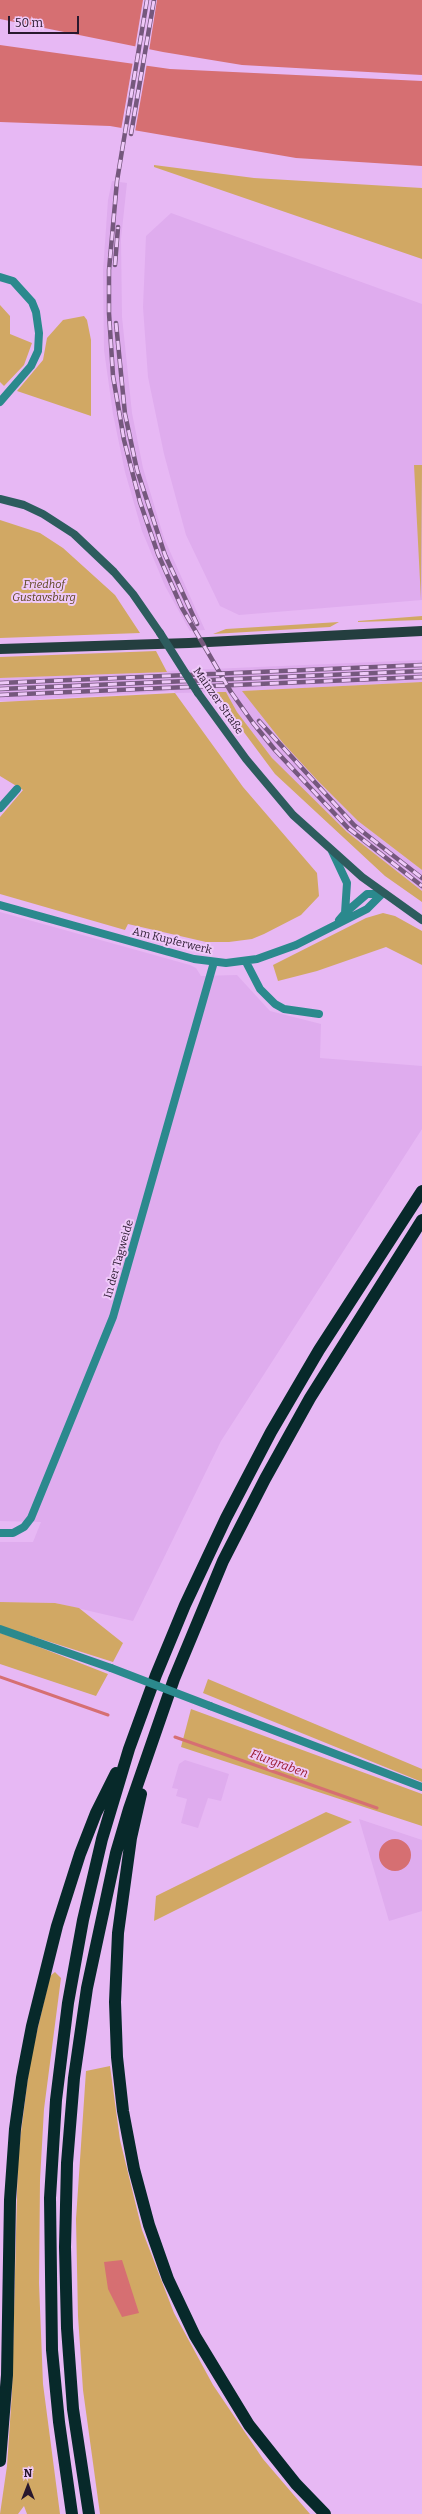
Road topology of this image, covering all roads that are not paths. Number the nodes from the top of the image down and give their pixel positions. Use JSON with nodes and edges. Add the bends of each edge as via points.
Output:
{"nodes":[{"id":1,"x":0,"y":277,"type":"edge"},
{"id":2,"x":0,"y":402,"type":"edge"},
{"id":3,"x":0,"y":499,"type":"edge"},
{"id":4,"x":422,"y":631,"type":"edge"},
{"id":5,"x":0,"y":649,"type":"edge"},
{"id":6,"x":17,"y":789,"type":"dead end"},
{"id":7,"x":0,"y":808,"type":"edge"},
{"id":8,"x":332,"y":851,"type":"junction"},
{"id":9,"x":382,"y":894,"type":"junction"},
{"id":10,"x":0,"y":905,"type":"edge"},
{"id":11,"x":345,"y":913,"type":"junction"},
{"id":12,"x":422,"y":920,"type":"edge"},
{"id":13,"x":335,"y":924,"type":"junction"},
{"id":14,"x":214,"y":962,"type":"junction"},
{"id":15,"x":246,"y":962,"type":"junction"},
{"id":16,"x":319,"y":1014,"type":"dead end"},
{"id":17,"x":422,"y":1191,"type":"edge"},
{"id":18,"x":422,"y":1220,"type":"edge"},
{"id":19,"x":0,"y":1533,"type":"edge"},
{"id":20,"x":0,"y":1629,"type":"edge"},
{"id":21,"x":161,"y":1716,"type":"junction"},
{"id":22,"x":129,"y":1749,"type":"junction"},
{"id":23,"x":422,"y":1788,"type":"edge"},
{"id":24,"x":0,"y":2462,"type":"edge"},
{"id":25,"x":320,"y":2510,"type":"edge"},
{"id":26,"x":72,"y":2514,"type":"edge"},
{"id":27,"x":89,"y":2514,"type":"edge"}],
"edges":[{"from":1,"to":2,"type":"street","via":[[13,281],[32,302],[40,333],[38,351],[32,366]]},
{"from":3,"to":8,"type":"main road","name":"Mainzer Straße","bridge":true,"via":[[24,505],[43,514],[74,534],[114,572],[133,594],[198,693],[271,791]]},
{"from":4,"to":5,"type":"main road","via":[[189,643]]},
{"from":6,"to":7,"type":"street"},
{"from":8,"to":9,"type":"main road","name":"Mainzer Straße"},
{"from":8,"to":11,"type":"street","via":[[347,883]]},
{"from":9,"to":11,"type":"street","name":"Am Kupferwerk","via":[[367,894]]},
{"from":9,"to":12,"type":"main road","name":"Mainzer Straße"},
{"from":9,"to":13,"type":"street","name":"Am Kupferwerk","via":[[366,909]]},
{"from":10,"to":14,"type":"street","name":"Am Kupferwerk","via":[[194,959]]},
{"from":11,"to":13,"type":"street","name":"Am Kupferwerk"},
{"from":13,"to":15,"type":"street","name":"Am Kupferwerk","via":[[296,945]]},
{"from":14,"to":15,"type":"street","name":"Am Kupferwerk"},
{"from":14,"to":19,"type":"street","name":"In der Tagweide","via":[[114,1317],[32,1518],[24,1527],[13,1533]]},
{"from":15,"to":16,"type":"street","via":[[260,989],[275,1004],[284,1009]]},
{"from":17,"to":22,"type":"highway","via":[[319,1350],[248,1474],[185,1605]]},
{"from":18,"to":21,"type":"highway","via":[[333,1358],[261,1486],[206,1599]]},
{"from":20,"to":23,"type":"street","bridge":true,"via":[[110,1668]]},
{"from":21,"to":25,"type":"highway","via":[[131,1838],[118,1933],[115,2002],[117,2057],[127,2138],[149,2225],[168,2278],[195,2336],[249,2425],[278,2463]]},
{"from":21,"to":27,"type":"highway","via":[[129,1809],[105,1898],[83,2010],[70,2120],[65,2205],[67,2328],[73,2409]]},
{"from":22,"to":24,"type":"highway","via":[[96,1813],[80,1854],[48,1960],[32,2026],[15,2129],[10,2200],[6,2389]]},
{"from":22,"to":26,"type":"highway","via":[[102,1839],[81,1927],[62,2044],[53,2135],[49,2226],[50,2314],[58,2422]]}]}
